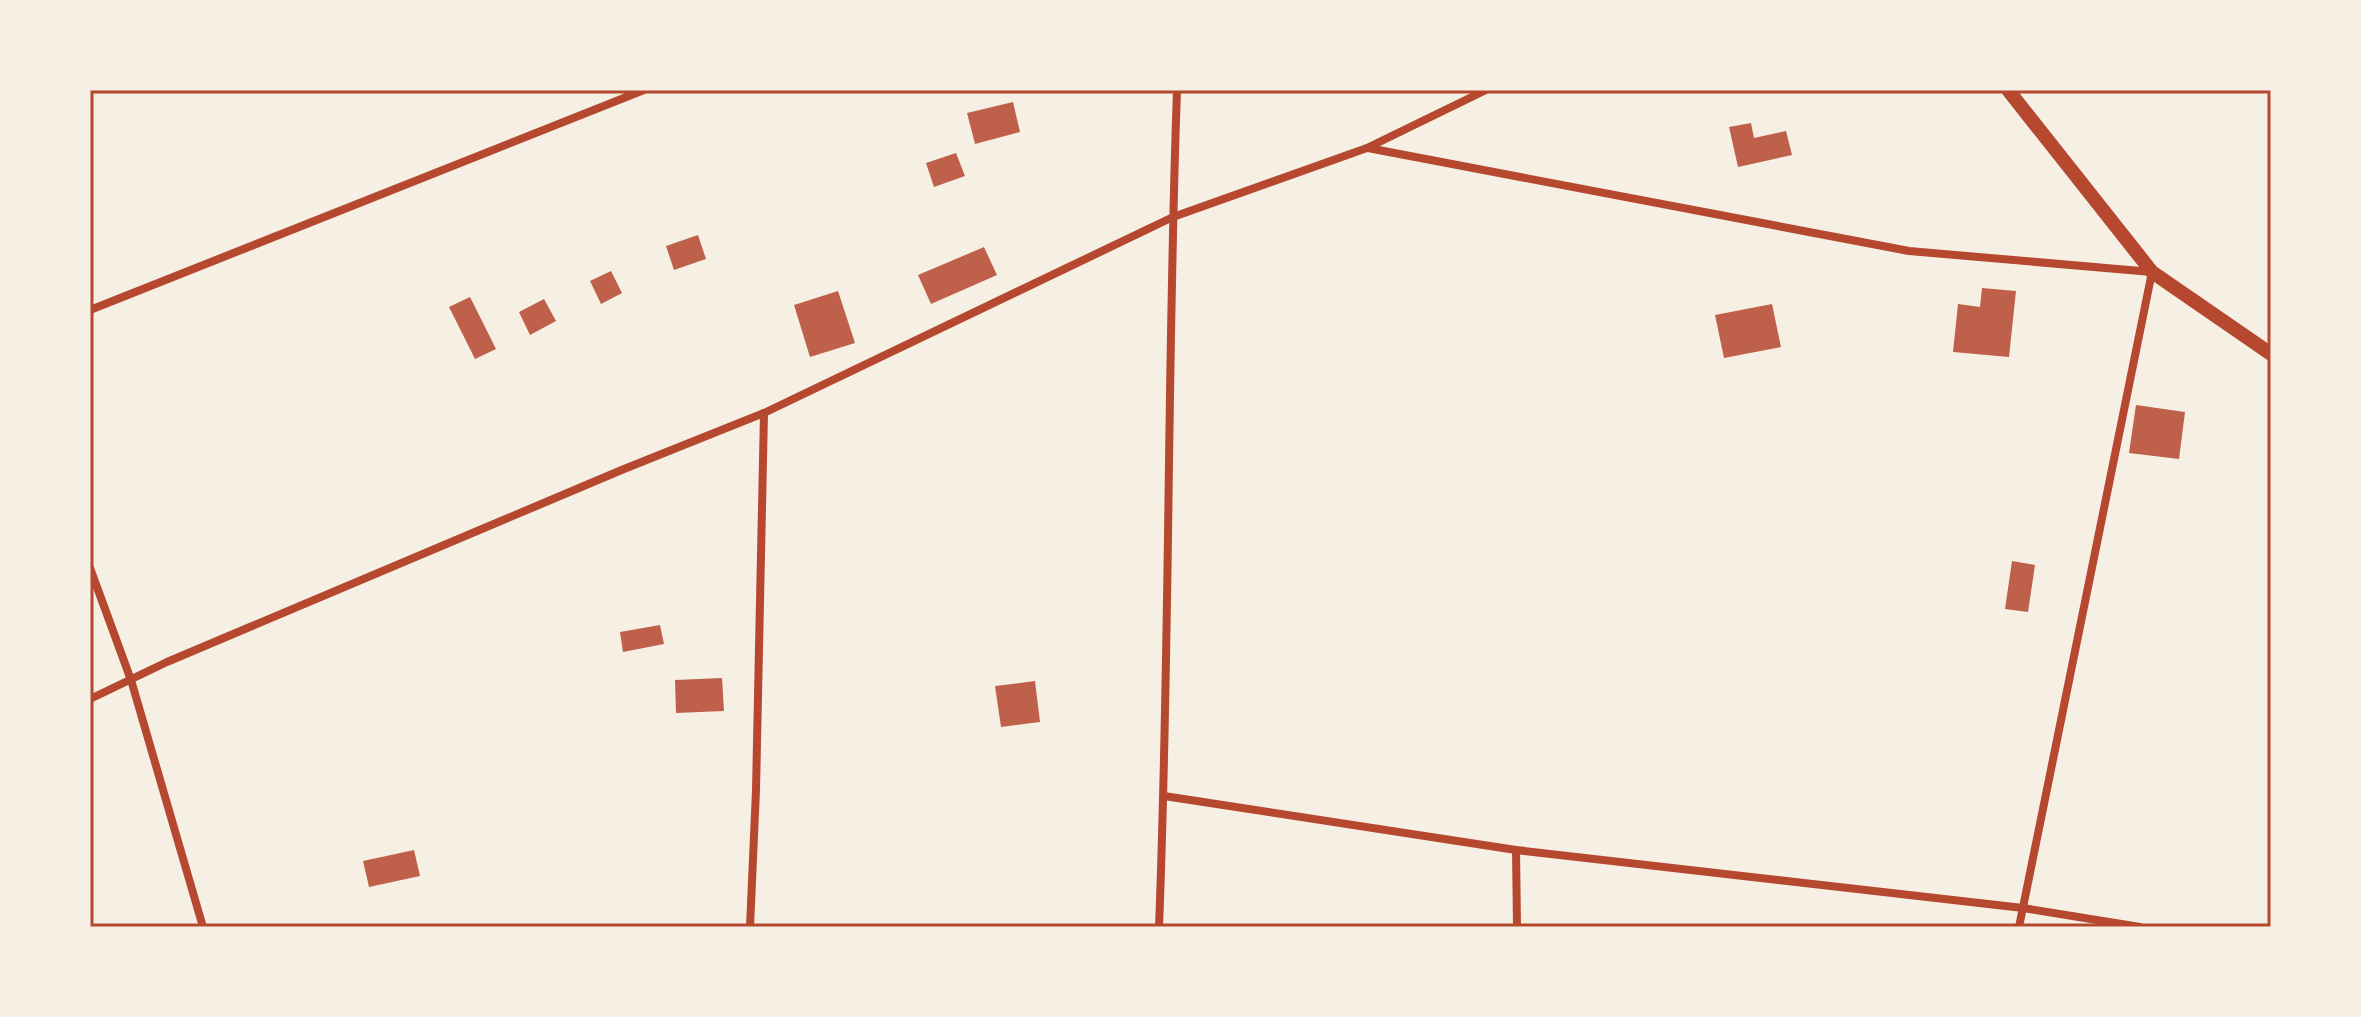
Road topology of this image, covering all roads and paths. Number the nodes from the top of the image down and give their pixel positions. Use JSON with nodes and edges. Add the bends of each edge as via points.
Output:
{"nodes":[{"id":1,"x":644,"y":90,"type":"edge"},
{"id":2,"x":1177,"y":90,"type":"edge"},
{"id":3,"x":1486,"y":90,"type":"edge"},
{"id":4,"x":2008,"y":90,"type":"edge"},
{"id":5,"x":1367,"y":148,"type":"junction"},
{"id":6,"x":1173,"y":217,"type":"junction"},
{"id":7,"x":2152,"y":272,"type":"junction"},
{"id":8,"x":90,"y":310,"type":"edge"},
{"id":9,"x":2271,"y":354,"type":"edge"},
{"id":10,"x":764,"y":413,"type":"junction"},
{"id":11,"x":90,"y":568,"type":"edge"},
{"id":12,"x":131,"y":680,"type":"junction"},
{"id":13,"x":90,"y":699,"type":"edge"},
{"id":14,"x":1164,"y":796,"type":"junction"},
{"id":15,"x":1516,"y":850,"type":"junction"},
{"id":16,"x":2023,"y":908,"type":"junction"},
{"id":17,"x":203,"y":927,"type":"edge"},
{"id":18,"x":750,"y":927,"type":"edge"},
{"id":19,"x":1159,"y":927,"type":"edge"},
{"id":20,"x":1517,"y":927,"type":"edge"},
{"id":21,"x":2019,"y":927,"type":"edge"},
{"id":22,"x":2140,"y":927,"type":"edge"}],
"edges":[{"from":1,"to":8,"type":"street"},
{"from":2,"to":6,"type":"street"},
{"from":3,"to":5,"type":"street"},
{"from":4,"to":7,"type":"street"},
{"from":5,"to":6,"type":"street"},
{"from":5,"to":7,"type":"street","via":[[1909,251]]},
{"from":6,"to":10,"type":"street"},
{"from":6,"to":14,"type":"street"},
{"from":7,"to":9,"type":"street"},
{"from":7,"to":16,"type":"street"},
{"from":10,"to":12,"type":"street"},
{"from":10,"to":18,"type":"street"},
{"from":11,"to":12,"type":"street"},
{"from":12,"to":13,"type":"street"},
{"from":12,"to":17,"type":"street"},
{"from":14,"to":15,"type":"street"},
{"from":14,"to":19,"type":"street"},
{"from":15,"to":16,"type":"street"},
{"from":15,"to":20,"type":"street"},
{"from":16,"to":21,"type":"street"},
{"from":16,"to":22,"type":"street"}]}
